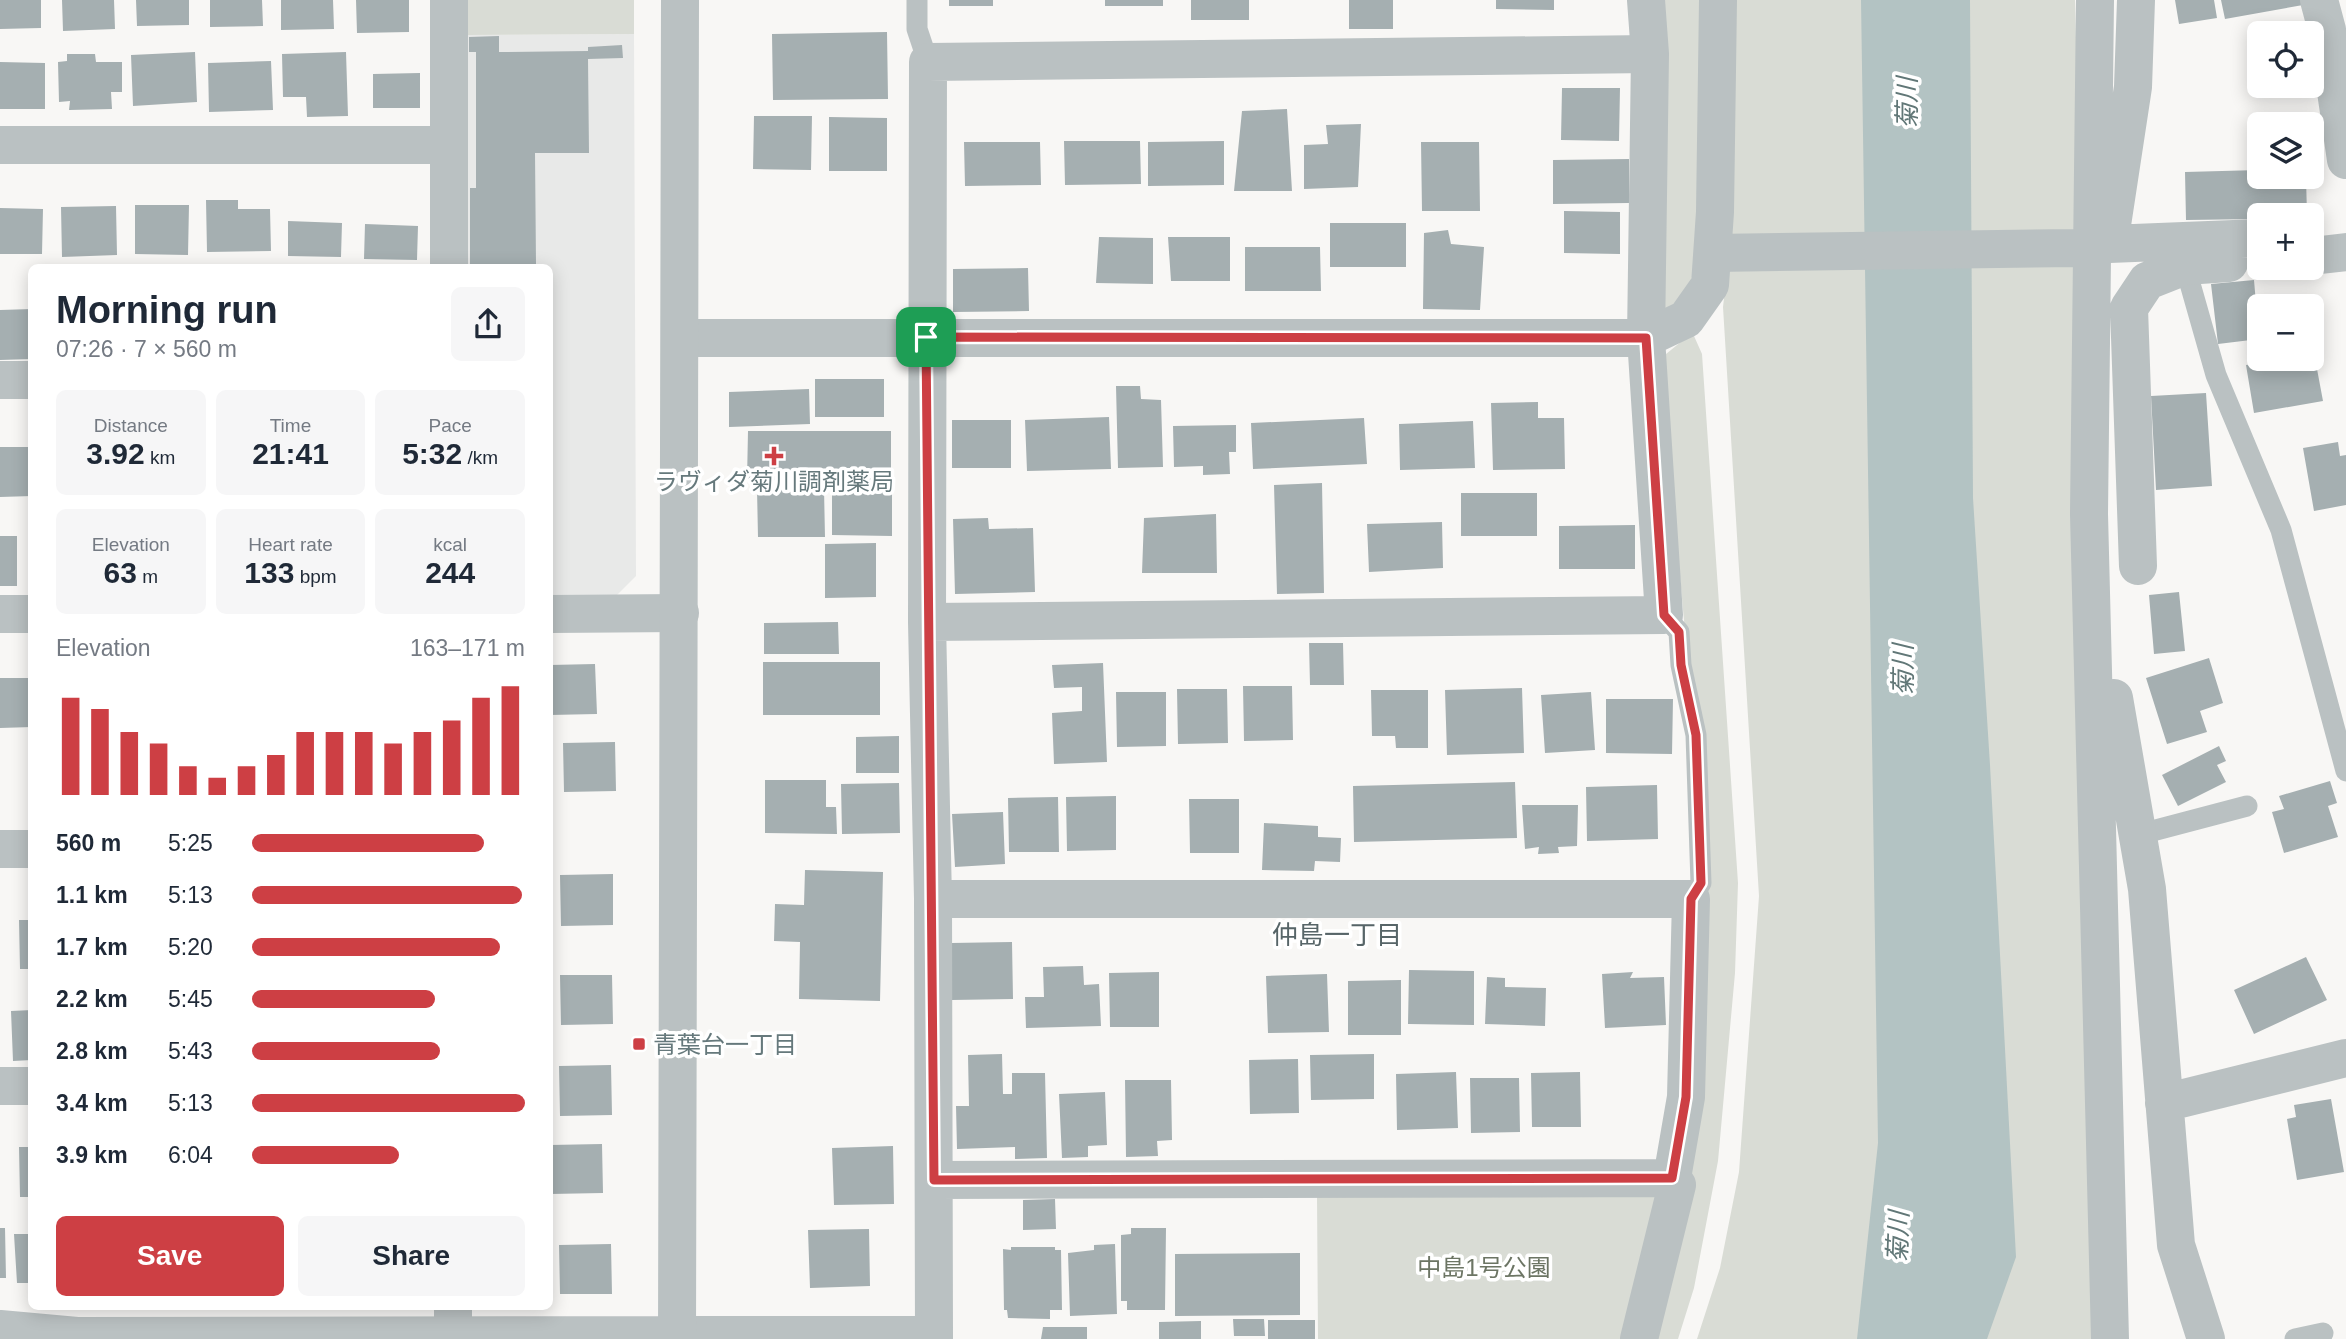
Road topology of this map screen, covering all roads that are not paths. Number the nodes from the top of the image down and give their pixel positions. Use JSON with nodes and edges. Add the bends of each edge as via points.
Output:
{"nodes":[{"id":1,"x":449,"y":0,"type":"edge"},
{"id":2,"x":680,"y":0,"type":"edge"},
{"id":3,"x":917,"y":0,"type":"edge"},
{"id":4,"x":1646,"y":0,"type":"edge"},
{"id":5,"x":1718,"y":0,"type":"edge"},
{"id":6,"x":2095,"y":0,"type":"edge"},
{"id":7,"x":2136,"y":0,"type":"edge"},
{"id":8,"x":2319,"y":0,"type":"edge"},
{"id":9,"x":1650,"y":54,"type":"junction"},
{"id":10,"x":928,"y":62,"type":"junction"},
{"id":11,"x":0,"y":145,"type":"edge"},
{"id":12,"x":449,"y":145,"type":"junction"},
{"id":13,"x":2346,"y":160,"type":"edge"},
{"id":14,"x":2346,"y":233,"type":"edge"},
{"id":15,"x":2324,"y":234,"type":"edge"},
{"id":16,"x":2247,"y":239,"type":"edge"},
{"id":17,"x":2092,"y":246,"type":"junction"},
{"id":18,"x":2346,"y":252,"type":"edge"},
{"id":19,"x":1720,"y":253,"type":"junction"},
{"id":20,"x":2324,"y":255,"type":"edge"},
{"id":21,"x":2247,"y":262,"type":"edge"},
{"id":22,"x":449,"y":264,"type":"edge"},
{"id":23,"x":2185,"y":266,"type":"junction"},
{"id":24,"x":926,"y":337,"type":"junction"},
{"id":25,"x":681,"y":338,"type":"junction"},
{"id":26,"x":1646,"y":338,"type":"junction"},
{"id":27,"x":0,"y":380,"type":"edge"},
{"id":28,"x":28,"y":380,"type":"edge"},
{"id":29,"x":2138,"y":566,"type":"dead end"},
{"id":30,"x":2091,"y":568,"type":"junction"},
{"id":31,"x":680,"y":613,"type":"junction"},
{"id":32,"x":0,"y":614,"type":"edge"},
{"id":33,"x":28,"y":614,"type":"edge"},
{"id":34,"x":553,"y":614,"type":"edge"},
{"id":35,"x":1664,"y":615,"type":"junction"},
{"id":36,"x":927,"y":622,"type":"junction"},
{"id":37,"x":2346,"y":771,"type":"edge"},
{"id":38,"x":2247,"y":806,"type":"dead end"},
{"id":39,"x":2137,"y":835,"type":"junction"},
{"id":40,"x":0,"y":849,"type":"edge"},
{"id":41,"x":28,"y":849,"type":"edge"},
{"id":42,"x":933,"y":899,"type":"junction"},
{"id":43,"x":1691,"y":899,"type":"junction"},
{"id":44,"x":2346,"y":1058,"type":"edge"},
{"id":45,"x":0,"y":1086,"type":"edge"},
{"id":46,"x":28,"y":1086,"type":"edge"},
{"id":47,"x":2164,"y":1103,"type":"junction"},
{"id":48,"x":1672,"y":1178,"type":"junction"},
{"id":49,"x":934,"y":1180,"type":"junction"},
{"id":50,"x":453,"y":1327,"type":"edge"},
{"id":51,"x":0,"y":1329,"type":"edge"},
{"id":52,"x":2323,"y":1333,"type":"dead end"},
{"id":53,"x":677,"y":1337,"type":"edge"},
{"id":54,"x":934,"y":1337,"type":"edge"},
{"id":55,"x":1639,"y":1339,"type":"edge"},
{"id":56,"x":2110,"y":1339,"type":"edge"},
{"id":57,"x":2206,"y":1339,"type":"edge"},
{"id":58,"x":2295,"y":1339,"type":"edge"}],
"edges":[{"from":1,"to":12,"type":"street"},
{"from":2,"to":25,"type":"street"},
{"from":3,"to":10,"type":"lane","via":[[917,29]]},
{"from":4,"to":9,"type":"street"},
{"from":5,"to":19,"type":"street"},
{"from":6,"to":17,"type":"street"},
{"from":7,"to":17,"type":"street","via":[[2133,88]]},
{"from":8,"to":13,"type":"street"},
{"from":9,"to":10,"type":"street"},
{"from":9,"to":26,"type":"street"},
{"from":10,"to":24,"type":"street"},
{"from":11,"to":12,"type":"street"},
{"from":12,"to":22,"type":"street"},
{"from":14,"to":15,"type":"street"},
{"from":16,"to":17,"type":"street"},
{"from":17,"to":19,"type":"street"},
{"from":17,"to":30,"type":"street"},
{"from":18,"to":20,"type":"street"},
{"from":19,"to":26,"type":"street","via":[[1710,285],[1686,319]]},
{"from":21,"to":23,"type":"street"},
{"from":23,"to":29,"type":"street","via":[[2147,281],[2129,308]]},
{"from":23,"to":37,"type":"lane","via":[[2216,375],[2281,530]]},
{"from":24,"to":25,"type":"street"},
{"from":24,"to":26,"type":"street"},
{"from":24,"to":36,"type":"street"},
{"from":25,"to":31,"type":"street"},
{"from":26,"to":35,"type":"street"},
{"from":27,"to":28,"type":"street"},
{"from":30,"to":39,"type":"street"},
{"from":30,"to":56,"type":"street"},
{"from":31,"to":34,"type":"street"},
{"from":31,"to":53,"type":"street"},
{"from":32,"to":33,"type":"street"},
{"from":35,"to":36,"type":"street"},
{"from":35,"to":43,"type":"lane","via":[[1679,632],[1696,735],[1701,883]]},
{"from":36,"to":42,"type":"street"},
{"from":38,"to":39,"type":"lane"},
{"from":39,"to":47,"type":"street","via":[[2147,889]]},
{"from":40,"to":41,"type":"street"},
{"from":42,"to":43,"type":"street"},
{"from":42,"to":49,"type":"street"},
{"from":43,"to":48,"type":"street","via":[[1686,1097]]},
{"from":44,"to":47,"type":"street"},
{"from":45,"to":46,"type":"street"},
{"from":47,"to":57,"type":"street","via":[[2176,1245]]},
{"from":48,"to":49,"type":"street"},
{"from":48,"to":55,"type":"street","via":[[1677,1185]]},
{"from":49,"to":54,"type":"street"},
{"from":50,"to":51,"type":"street","via":[[77,1336]]},
{"from":50,"to":53,"type":"street"},
{"from":52,"to":58,"type":"lane"},
{"from":53,"to":54,"type":"street"}]}
